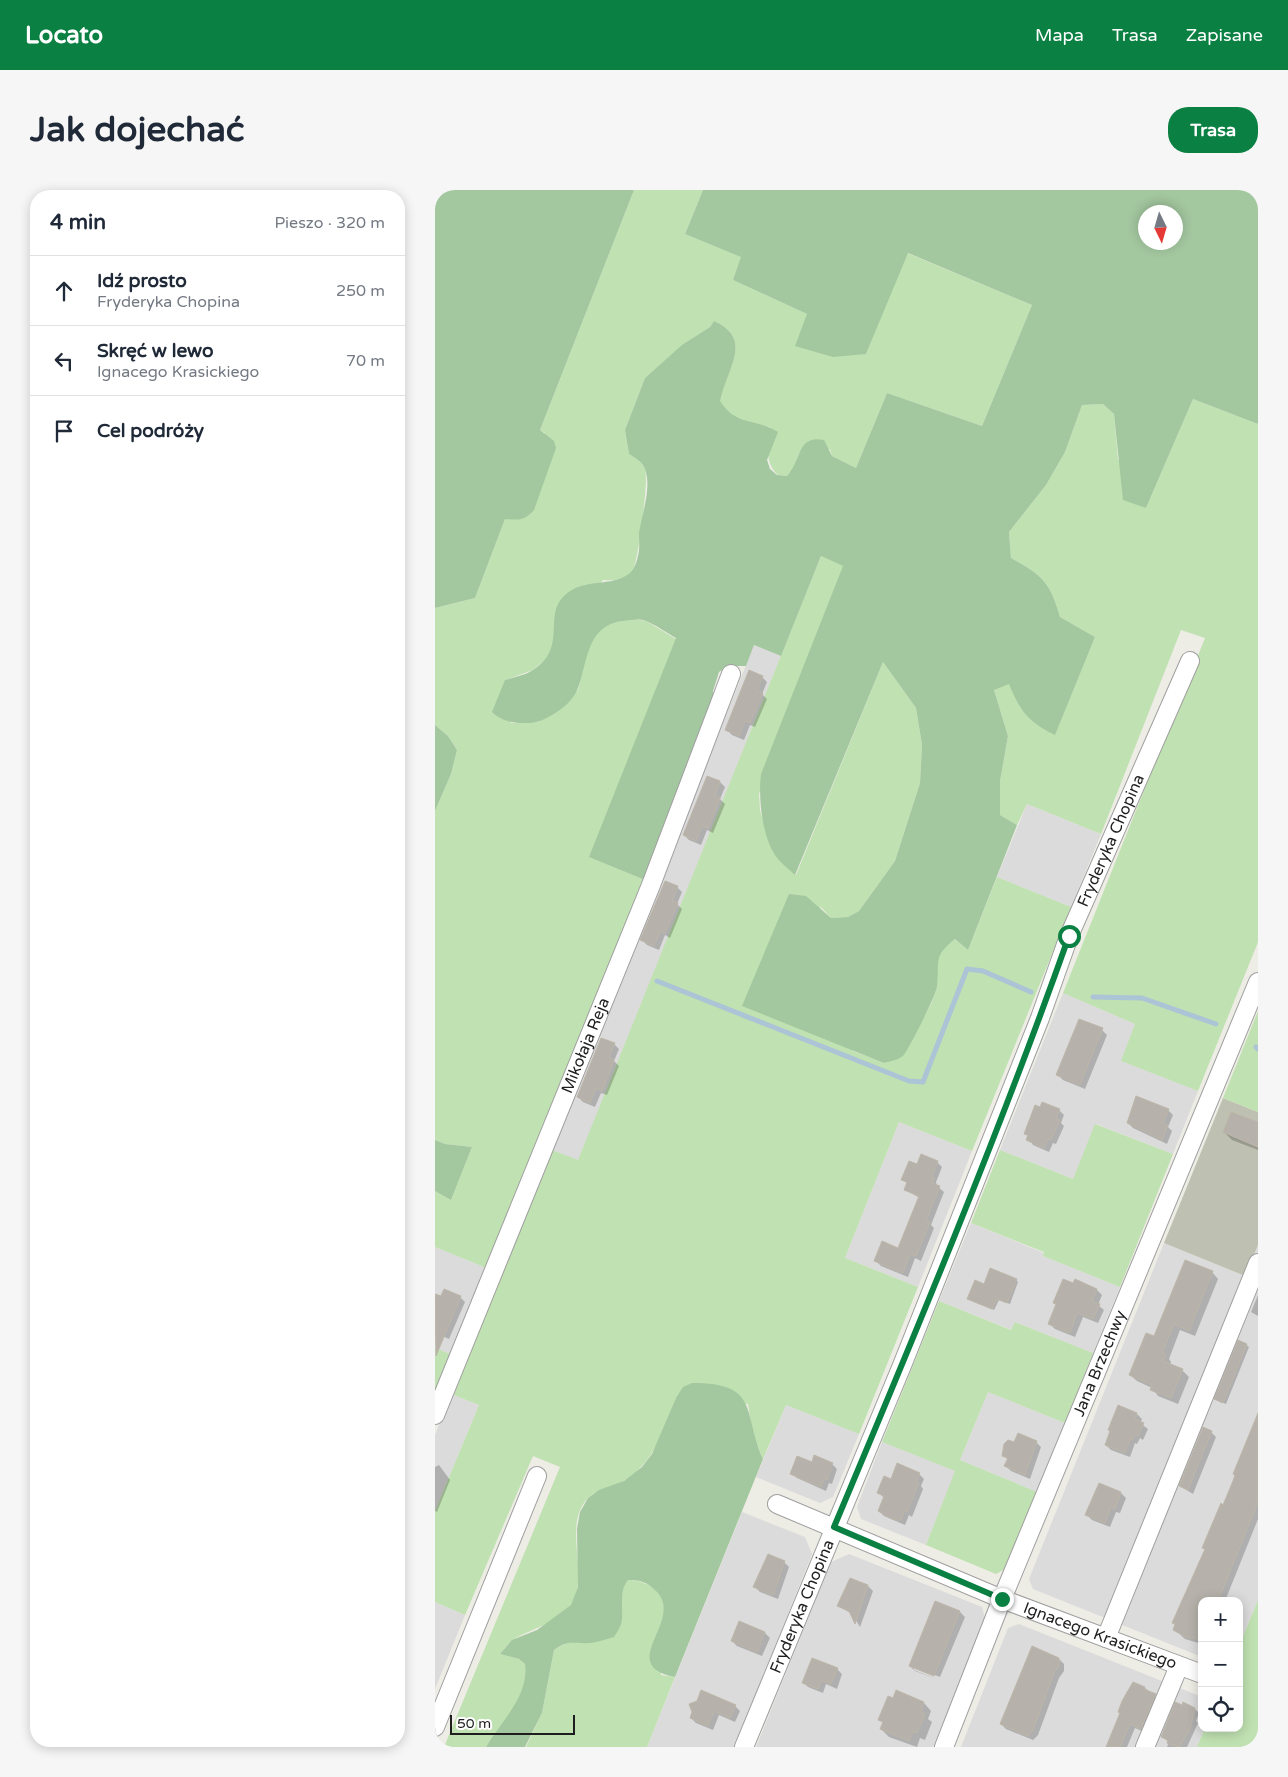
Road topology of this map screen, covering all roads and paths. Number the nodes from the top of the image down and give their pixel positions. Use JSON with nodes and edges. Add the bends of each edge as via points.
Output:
{"nodes":[{"id":1,"x":1190,"y":660,"type":"dead end"},
{"id":2,"x":731,"y":674,"type":"dead end"},
{"id":3,"x":1258,"y":982,"type":"edge"},
{"id":4,"x":1258,"y":1263,"type":"edge"},
{"id":5,"x":435,"y":1415,"type":"edge"},
{"id":6,"x":537,"y":1476,"type":"dead end"},
{"id":7,"x":777,"y":1504,"type":"dead end"},
{"id":8,"x":834,"y":1527,"type":"junction"},
{"id":9,"x":1002,"y":1599,"type":"junction"},
{"id":10,"x":1106,"y":1638,"type":"junction"},
{"id":11,"x":1179,"y":1666,"type":"junction"},
{"id":12,"x":1198,"y":1673,"type":"edge"},
{"id":13,"x":435,"y":1727,"type":"edge"},
{"id":14,"x":745,"y":1747,"type":"edge"},
{"id":15,"x":945,"y":1747,"type":"edge"},
{"id":16,"x":1145,"y":1747,"type":"edge"}],
"edges":[{"from":1,"to":8,"type":"street","name":"Fryderyka Chopina","via":[[1069,936],[903,1363]]},
{"from":2,"to":5,"type":"street","name":"Mikołaja Reja","via":[[651,885]]},
{"from":3,"to":9,"type":"street","name":"Jana Brzechwy"},
{"from":4,"to":10,"type":"street"},
{"from":6,"to":13,"type":"street"},
{"from":7,"to":8,"type":"street","name":"Ignacego Krasickiego"},
{"from":8,"to":9,"type":"street","name":"Ignacego Krasickiego"},
{"from":8,"to":14,"type":"street","name":"Fryderyka Chopina"},
{"from":9,"to":10,"type":"street","name":"Ignacego Krasickiego"},
{"from":9,"to":15,"type":"street","name":"Jana Brzechwy"},
{"from":10,"to":11,"type":"street","name":"Ignacego Krasickiego"},
{"from":11,"to":12,"type":"street","name":"Ignacego Krasickiego"},
{"from":11,"to":16,"type":"street"}]}
